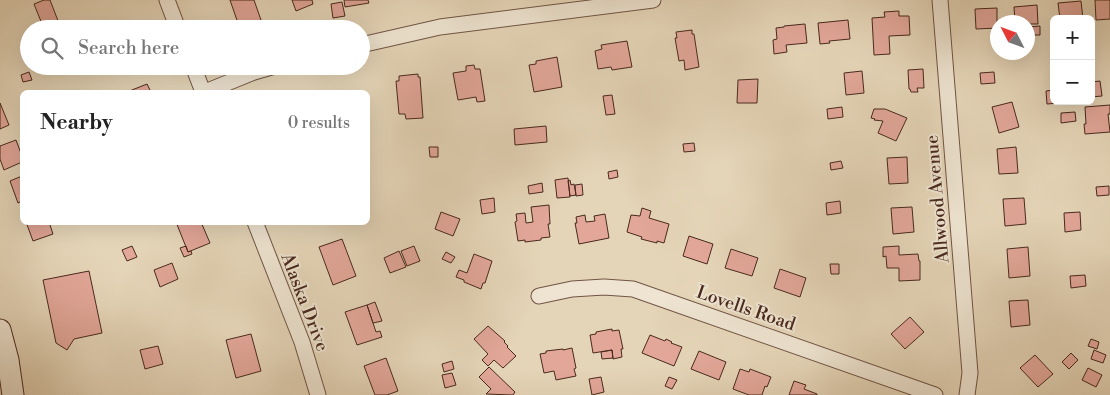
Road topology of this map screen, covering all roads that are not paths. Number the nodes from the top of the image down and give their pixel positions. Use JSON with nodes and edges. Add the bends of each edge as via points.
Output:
{"nodes":[{"id":1,"x":166,"y":0,"type":"edge"},
{"id":2,"x":653,"y":0,"type":"edge"},
{"id":3,"x":940,"y":0,"type":"edge"},
{"id":4,"x":174,"y":20,"type":"edge"},
{"id":5,"x":370,"y":43,"type":"edge"},
{"id":6,"x":197,"y":75,"type":"edge"},
{"id":7,"x":246,"y":75,"type":"edge"},
{"id":8,"x":203,"y":90,"type":"edge"},
{"id":9,"x":209,"y":90,"type":"edge"},
{"id":10,"x":256,"y":225,"type":"edge"},
{"id":11,"x":539,"y":296,"type":"dead end"},
{"id":12,"x":0,"y":330,"type":"edge"},
{"id":13,"x":13,"y":395,"type":"edge"},
{"id":14,"x":318,"y":395,"type":"edge"},
{"id":15,"x":935,"y":395,"type":"edge"},
{"id":16,"x":967,"y":395,"type":"edge"}],
"edges":[{"from":1,"to":4,"type":"street"},
{"from":2,"to":5,"type":"street","via":[[440,27]]},
{"from":3,"to":16,"type":"street","name":"Allwood Avenue","via":[[970,373]]},
{"from":6,"to":8,"type":"street"},
{"from":7,"to":9,"type":"street"},
{"from":10,"to":14,"type":"street","name":"Alaska Drive","via":[[302,342]]},
{"from":11,"to":15,"type":"street","name":"Lovells Road","via":[[604,286],[633,289]]},
{"from":12,"to":13,"type":"street"}]}
